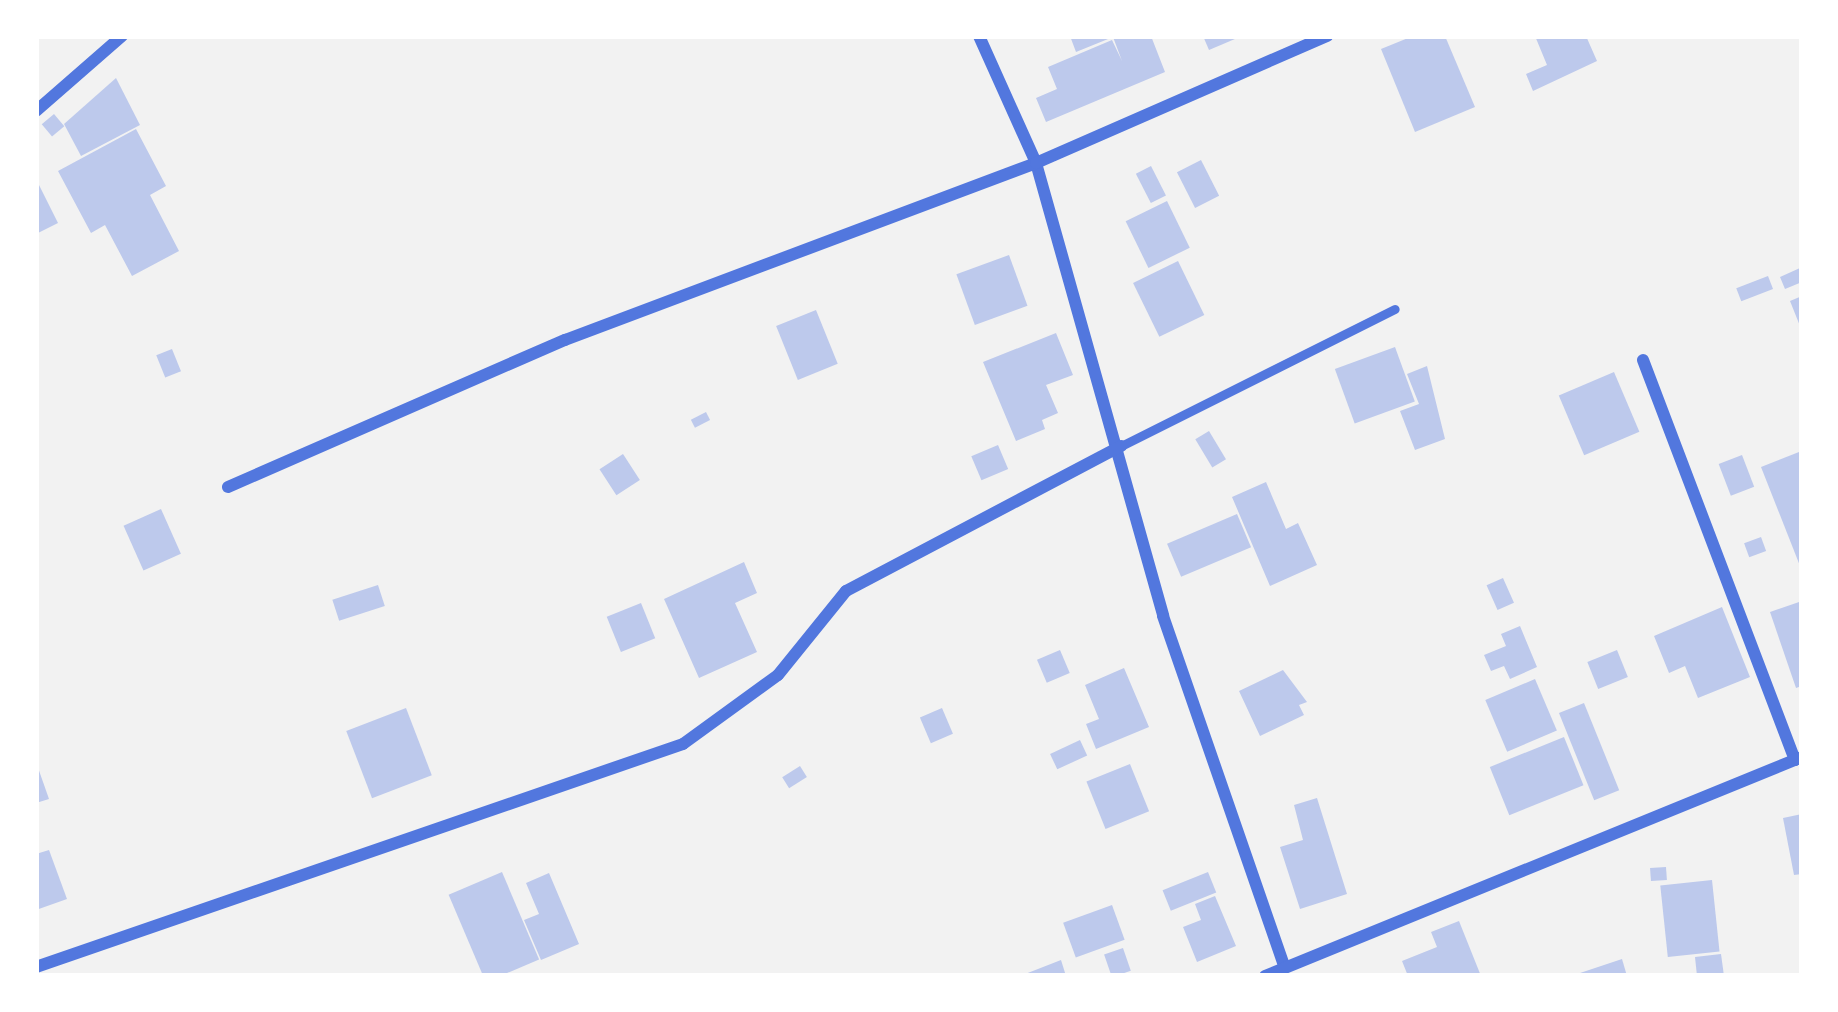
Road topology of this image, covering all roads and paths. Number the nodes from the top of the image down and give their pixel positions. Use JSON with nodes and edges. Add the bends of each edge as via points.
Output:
{"nodes":[{"id":1,"x":122,"y":36,"type":"edge"},
{"id":2,"x":980,"y":36,"type":"edge"},
{"id":3,"x":1327,"y":36,"type":"edge"},
{"id":4,"x":36,"y":111,"type":"edge"},
{"id":5,"x":1036,"y":163,"type":"junction"},
{"id":6,"x":1395,"y":309,"type":"dead end"},
{"id":7,"x":1643,"y":360,"type":"dead end"},
{"id":8,"x":1120,"y":446,"type":"junction"},
{"id":9,"x":228,"y":488,"type":"dead end"},
{"id":10,"x":1799,"y":758,"type":"edge"},
{"id":11,"x":1284,"y":965,"type":"junction"},
{"id":12,"x":36,"y":967,"type":"edge"},
{"id":13,"x":1265,"y":976,"type":"edge"}],
"edges":[{"from":1,"to":4,"type":"street"},
{"from":2,"to":5,"type":"street"},
{"from":3,"to":5,"type":"street"},
{"from":5,"to":8,"type":"street"},
{"from":5,"to":9,"type":"street","via":[[778,254]]},
{"from":6,"to":8,"type":"lane"},
{"from":7,"to":10,"type":"street"},
{"from":8,"to":11,"type":"street","via":[[1163,616]]},
{"from":8,"to":12,"type":"street","via":[[846,591],[778,675],[683,744]]},
{"from":10,"to":11,"type":"street"},
{"from":11,"to":13,"type":"street"}]}
